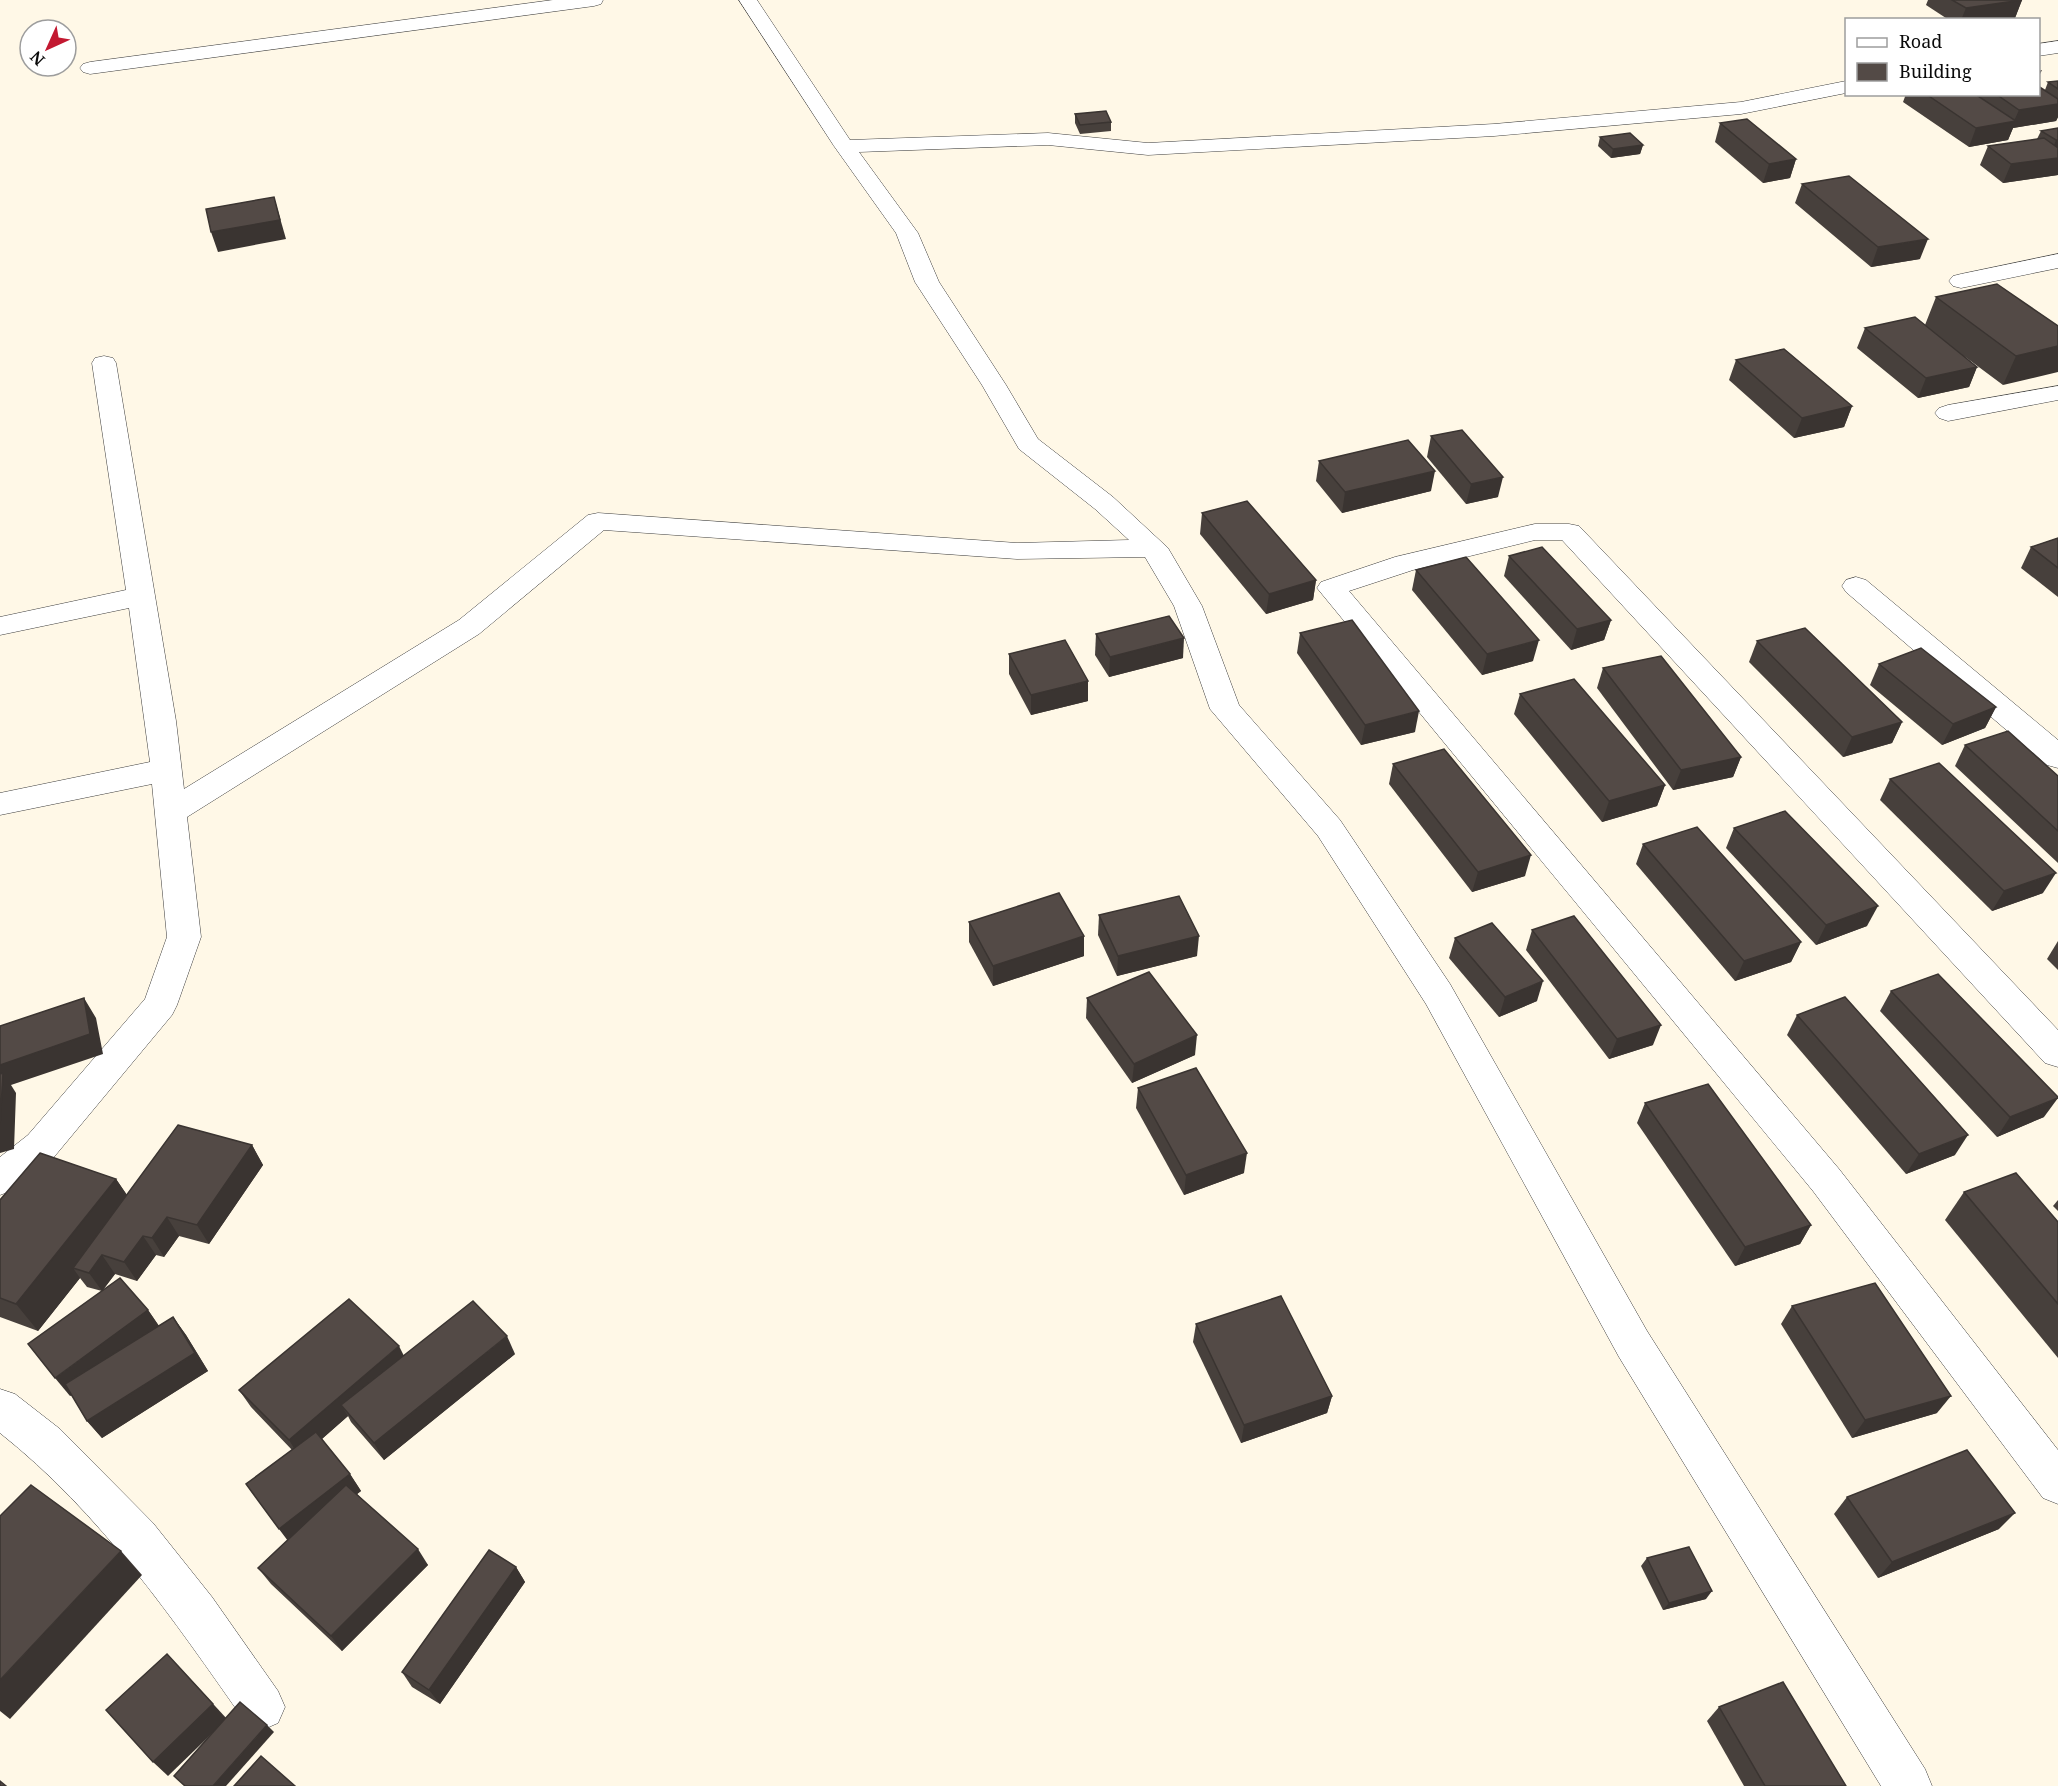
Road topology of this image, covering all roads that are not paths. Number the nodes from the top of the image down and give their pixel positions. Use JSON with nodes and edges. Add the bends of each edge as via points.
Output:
{"nodes":[{"id":1,"x":594,"y":0,"type":"edge"},
{"id":2,"x":748,"y":0,"type":"edge"},
{"id":3,"x":2058,"y":47,"type":"edge"},
{"id":4,"x":2040,"y":50,"type":"edge"},
{"id":5,"x":90,"y":68,"type":"dead end"},
{"id":6,"x":1845,"y":87,"type":"edge"},
{"id":7,"x":844,"y":146,"type":"junction"},
{"id":8,"x":2058,"y":261,"type":"edge"},
{"id":9,"x":1960,"y":281,"type":"dead end"},
{"id":10,"x":105,"y":363,"type":"dead end"},
{"id":11,"x":2058,"y":393,"type":"edge"},
{"id":12,"x":1948,"y":413,"type":"dead end"},
{"id":13,"x":1154,"y":548,"type":"junction"},
{"id":14,"x":1856,"y":586,"type":"dead end"},
{"id":15,"x":141,"y":596,"type":"junction"},
{"id":16,"x":0,"y":626,"type":"edge"},
{"id":17,"x":2058,"y":757,"type":"edge"},
{"id":18,"x":166,"y":770,"type":"junction"},
{"id":19,"x":0,"y":804,"type":"edge"},
{"id":20,"x":171,"y":812,"type":"junction"},
{"id":21,"x":2058,"y":1053,"type":"edge"},
{"id":22,"x":0,"y":1179,"type":"edge"},
{"id":23,"x":0,"y":1408,"type":"edge"},
{"id":24,"x":2058,"y":1484,"type":"edge"},
{"id":25,"x":262,"y":1707,"type":"dead end"},
{"id":26,"x":1908,"y":1786,"type":"edge"}],
"edges":[{"from":1,"to":5,"type":"street"},
{"from":2,"to":7,"type":"street"},
{"from":3,"to":4,"type":"street"},
{"from":6,"to":7,"type":"street","via":[[1741,108],[1494,130],[1148,149],[1048,139]]},
{"from":7,"to":13,"type":"street","via":[[907,233],[927,282],[1028,444]]},
{"from":8,"to":9,"type":"street"},
{"from":10,"to":15,"type":"street"},
{"from":11,"to":12,"type":"street"},
{"from":13,"to":20,"type":"street","via":[[1017,551],[598,521],[470,627]]},
{"from":13,"to":26,"type":"street","via":[[1188,606],[1225,708],[1329,828],[1438,994],[1633,1344]]},
{"from":14,"to":17,"type":"street"},
{"from":15,"to":16,"type":"street"},
{"from":15,"to":18,"type":"street"},
{"from":18,"to":19,"type":"street"},
{"from":18,"to":20,"type":"street"},
{"from":20,"to":22,"type":"street","via":[[184,937],[160,1005],[41,1146]]},
{"from":21,"to":24,"type":"street","via":[[1569,532],[1525,534],[1405,563],[1331,588],[1826,1180]]},
{"from":23,"to":25,"type":"street","via":[[45,1443],[138,1538]]}]}
